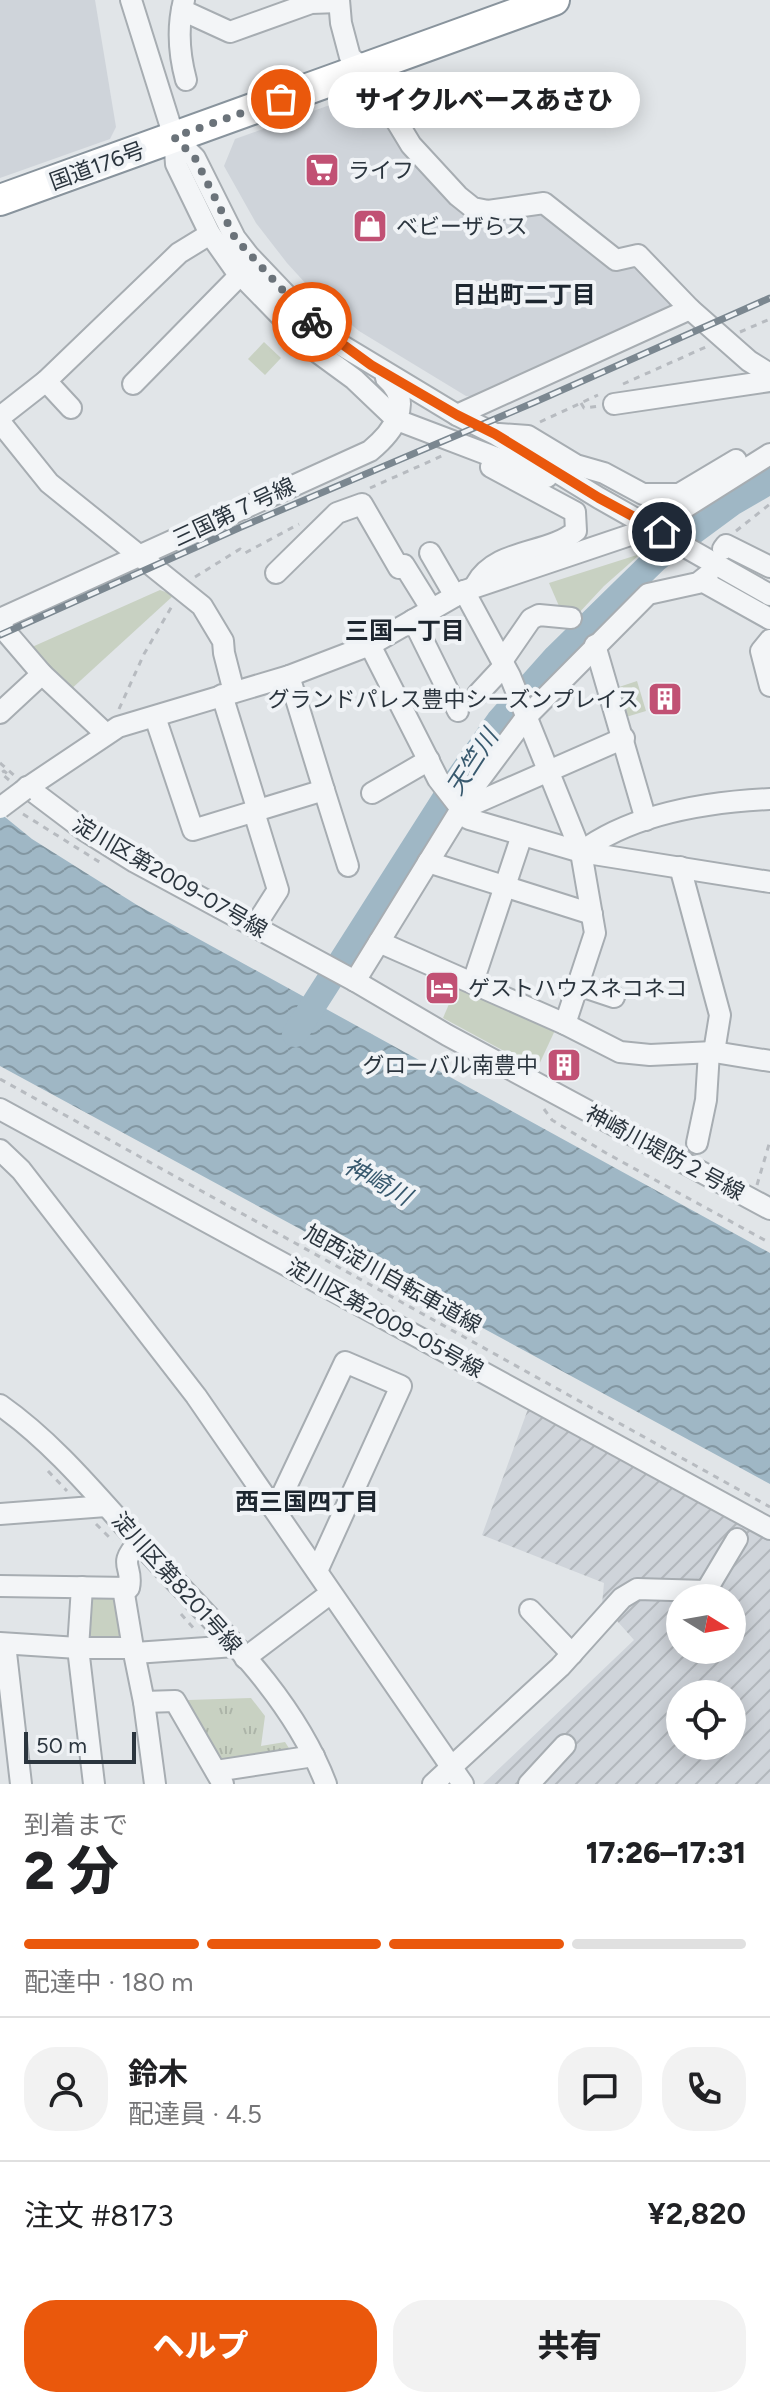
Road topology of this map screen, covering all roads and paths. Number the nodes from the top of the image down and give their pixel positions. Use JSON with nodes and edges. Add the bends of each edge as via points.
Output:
{"nodes":[{"id":1,"x":131,"y":0,"type":"edge"},
{"id":2,"x":554,"y":0,"type":"edge"},
{"id":3,"x":339,"y":1,"type":"edge"},
{"id":4,"x":183,"y":5,"type":"edge"},
{"id":5,"x":365,"y":69,"type":"junction"},
{"id":6,"x":186,"y":80,"type":"dead end"},
{"id":7,"x":174,"y":137,"type":"junction"},
{"id":8,"x":0,"y":200,"type":"edge"},
{"id":9,"x":210,"y":234,"type":"junction"},
{"id":10,"x":241,"y":266,"type":"junction"},
{"id":11,"x":690,"y":309,"type":"junction"},
{"id":12,"x":770,"y":319,"type":"edge"},
{"id":13,"x":726,"y":338,"type":"junction"},
{"id":14,"x":371,"y":365,"type":"junction"},
{"id":15,"x":770,"y":374,"type":"edge"},
{"id":16,"x":46,"y":381,"type":"junction"},
{"id":17,"x":770,"y":381,"type":"edge"},
{"id":18,"x":133,"y":384,"type":"dead end"},
{"id":19,"x":614,"y":404,"type":"dead end"},
{"id":20,"x":71,"y":408,"type":"dead end"},
{"id":21,"x":457,"y":415,"type":"junction"},
{"id":22,"x":0,"y":420,"type":"edge"},
{"id":23,"x":405,"y":423,"type":"junction"},
{"id":24,"x":495,"y":434,"type":"junction"},
{"id":25,"x":770,"y":451,"type":"edge"},
{"id":26,"x":599,"y":498,"type":"junction"},
{"id":27,"x":770,"y":504,"type":"edge"},
{"id":28,"x":658,"y":530,"type":"junction"},
{"id":29,"x":430,"y":553,"type":"dead end"},
{"id":30,"x":142,"y":555,"type":"junction"},
{"id":31,"x":713,"y":561,"type":"junction"},
{"id":32,"x":770,"y":567,"type":"edge"},
{"id":33,"x":276,"y":573,"type":"dead end"},
{"id":34,"x":184,"y":590,"type":"junction"},
{"id":35,"x":464,"y":592,"type":"junction"},
{"id":36,"x":770,"y":595,"type":"edge"},
{"id":37,"x":432,"y":610,"type":"junction"},
{"id":38,"x":571,"y":618,"type":"dead end"},
{"id":39,"x":770,"y":619,"type":"edge"},
{"id":40,"x":413,"y":620,"type":"junction"},
{"id":41,"x":0,"y":622,"type":"edge"},
{"id":42,"x":770,"y":640,"type":"edge"},
{"id":43,"x":370,"y":645,"type":"junction"},
{"id":44,"x":595,"y":645,"type":"junction"},
{"id":45,"x":506,"y":669,"type":"junction"},
{"id":46,"x":42,"y":674,"type":"junction"},
{"id":47,"x":289,"y":676,"type":"junction"},
{"id":48,"x":770,"y":686,"type":"edge"},
{"id":49,"x":228,"y":694,"type":"junction"},
{"id":50,"x":478,"y":694,"type":"dead end"},
{"id":51,"x":1,"y":710,"type":"edge"},
{"id":52,"x":458,"y":711,"type":"dead end"},
{"id":53,"x":526,"y":714,"type":"junction"},
{"id":54,"x":155,"y":717,"type":"junction"},
{"id":55,"x":106,"y":734,"type":"junction"},
{"id":56,"x":624,"y":738,"type":"junction"},
{"id":57,"x":433,"y":770,"type":"junction"},
{"id":58,"x":549,"y":771,"type":"junction"},
{"id":59,"x":19,"y":784,"type":"junction"},
{"id":60,"x":324,"y":790,"type":"junction"},
{"id":61,"x":372,"y":793,"type":"dead end"},
{"id":62,"x":770,"y":799,"type":"edge"},
{"id":63,"x":460,"y":807,"type":"junction"},
{"id":64,"x":0,"y":808,"type":"edge"},
{"id":65,"x":256,"y":811,"type":"junction"},
{"id":66,"x":646,"y":820,"type":"junction"},
{"id":67,"x":522,"y":835,"type":"junction"},
{"id":68,"x":581,"y":852,"type":"junction"},
{"id":69,"x":428,"y":862,"type":"junction"},
{"id":70,"x":348,"y":866,"type":"dead end"},
{"id":71,"x":680,"y":867,"type":"junction"},
{"id":72,"x":770,"y":882,"type":"edge"},
{"id":73,"x":505,"y":888,"type":"junction"},
{"id":74,"x":592,"y":914,"type":"junction"},
{"id":75,"x":255,"y":926,"type":"junction"},
{"id":76,"x":379,"y":942,"type":"junction"},
{"id":77,"x":353,"y":980,"type":"junction"},
{"id":78,"x":473,"y":982,"type":"junction"},
{"id":79,"x":578,"y":985,"type":"junction"},
{"id":80,"x":614,"y":997,"type":"dead end"},
{"id":81,"x":565,"y":1024,"type":"junction"},
{"id":82,"x":712,"y":1052,"type":"junction"},
{"id":83,"x":770,"y":1061,"type":"edge"},
{"id":84,"x":0,"y":1079,"type":"edge"},
{"id":85,"x":543,"y":1106,"type":"dead end"},
{"id":86,"x":0,"y":1109,"type":"edge"},
{"id":87,"x":770,"y":1141,"type":"edge"},
{"id":88,"x":697,"y":1143,"type":"dead end"},
{"id":89,"x":0,"y":1150,"type":"edge"},
{"id":90,"x":757,"y":1186,"type":"dead end"},
{"id":91,"x":770,"y":1209,"type":"edge"},
{"id":92,"x":770,"y":1243,"type":"edge"},
{"id":93,"x":0,"y":1405,"type":"edge"},
{"id":94,"x":45,"y":1467,"type":"dead end"},
{"id":95,"x":106,"y":1506,"type":"junction"},
{"id":96,"x":770,"y":1507,"type":"edge"},
{"id":97,"x":82,"y":1508,"type":"junction"},
{"id":98,"x":275,"y":1510,"type":"junction"},
{"id":99,"x":0,"y":1514,"type":"edge"},
{"id":100,"x":770,"y":1529,"type":"edge"},
{"id":101,"x":737,"y":1539,"type":"dead end"},
{"id":102,"x":133,"y":1549,"type":"junction"},
{"id":103,"x":317,"y":1571,"type":"junction"},
{"id":104,"x":0,"y":1586,"type":"edge"},
{"id":105,"x":82,"y":1587,"type":"junction"},
{"id":106,"x":123,"y":1588,"type":"junction"},
{"id":107,"x":323,"y":1599,"type":"dead end"},
{"id":108,"x":530,"y":1610,"type":"dead end"},
{"id":109,"x":181,"y":1614,"type":"dead end"},
{"id":110,"x":3,"y":1644,"type":"edge"},
{"id":111,"x":78,"y":1648,"type":"junction"},
{"id":112,"x":212,"y":1648,"type":"junction"},
{"id":113,"x":134,"y":1650,"type":"junction"},
{"id":114,"x":240,"y":1652,"type":"junction"},
{"id":115,"x":572,"y":1654,"type":"junction"},
{"id":116,"x":144,"y":1702,"type":"junction"},
{"id":117,"x":8,"y":1733,"type":"edge"},
{"id":118,"x":565,"y":1745,"type":"dead end"},
{"id":119,"x":314,"y":1756,"type":"junction"},
{"id":120,"x":458,"y":1776,"type":"edge"},
{"id":121,"x":216,"y":1780,"type":"edge"},
{"id":122,"x":21,"y":1784,"type":"edge"},
{"id":123,"x":94,"y":1784,"type":"edge"},
{"id":124,"x":155,"y":1784,"type":"edge"},
{"id":125,"x":326,"y":1784,"type":"edge"},
{"id":126,"x":433,"y":1784,"type":"edge"},
{"id":127,"x":529,"y":1784,"type":"edge"}],
"edges":[{"from":1,"to":7,"type":"street"},
{"from":2,"to":5,"type":"highway","name":"国道176号"},
{"from":3,"to":4,"type":"street","via":[[311,3],[230,32]]},
{"from":3,"to":5,"type":"street","via":[[350,57]]},
{"from":4,"to":6,"type":"street","via":[[180,58]]},
{"from":5,"to":7,"type":"highway","name":"国道176号"},
{"from":5,"to":11,"type":"street","via":[[411,145],[473,208],[488,211],[544,203],[616,260],[638,255]]},
{"from":7,"to":8,"type":"highway","name":"国道176号"},
{"from":7,"to":9,"type":"street","via":[[176,164]]},
{"from":7,"to":10,"type":"street","via":[[195,158],[235,238]]},
{"from":9,"to":10,"type":"street"},
{"from":9,"to":16,"type":"street","via":[[179,253]]},
{"from":10,"to":14,"type":"street"},
{"from":10,"to":18,"type":"street"},
{"from":10,"to":23,"type":"street","via":[[306,342]]},
{"from":11,"to":13,"type":"street"},
{"from":11,"to":21,"type":"street"},
{"from":12,"to":13,"type":"path"},
{"from":13,"to":15,"type":"street"},
{"from":14,"to":21,"type":"street"},
{"from":14,"to":23,"type":"street","via":[[397,387]]},
{"from":16,"to":20,"type":"street"},
{"from":16,"to":22,"type":"street"},
{"from":17,"to":19,"type":"street"},
{"from":21,"to":24,"type":"street"},
{"from":22,"to":30,"type":"street","via":[[49,483]]},
{"from":23,"to":26,"type":"street"},
{"from":23,"to":30,"type":"street","name":"三国第７号線","via":[[370,451]]},
{"from":23,"to":35,"type":"street","via":[[575,512],[576,531],[568,538],[524,551],[482,572]]},
{"from":24,"to":25,"type":"street","via":[[528,436],[576,465],[643,494],[679,494],[729,463]]},
{"from":24,"to":26,"type":"street"},
{"from":25,"to":28,"type":"street"},
{"from":26,"to":28,"type":"street"},
{"from":27,"to":31,"type":"path","via":[[737,529]]},
{"from":28,"to":31,"type":"street"},
{"from":28,"to":35,"type":"street"},
{"from":29,"to":35,"type":"street"},
{"from":30,"to":34,"type":"street"},
{"from":30,"to":41,"type":"street","name":"三国第７号線"},
{"from":31,"to":32,"type":"street"},
{"from":31,"to":36,"type":"street"},
{"from":31,"to":39,"type":"street"},
{"from":31,"to":44,"type":"street","via":[[648,594]]},
{"from":33,"to":37,"type":"street","via":[[322,524],[362,504],[399,568],[404,565]]},
{"from":34,"to":49,"type":"street","via":[[202,606],[223,641]]},
{"from":34,"to":55,"type":"path","via":[[144,654]]},
{"from":35,"to":37,"type":"street"},
{"from":35,"to":45,"type":"street"},
{"from":37,"to":40,"type":"street"},
{"from":38,"to":45,"type":"street","via":[[531,619]]},
{"from":40,"to":43,"type":"street"},
{"from":40,"to":52,"type":"street"},
{"from":41,"to":46,"type":"street"},
{"from":42,"to":48,"type":"street","via":[[761,651]]},
{"from":43,"to":47,"type":"street"},
{"from":43,"to":57,"type":"street"},
{"from":44,"to":53,"type":"street"},
{"from":44,"to":56,"type":"street"},
{"from":45,"to":50,"type":"street"},
{"from":45,"to":53,"type":"street"},
{"from":46,"to":51,"type":"street"},
{"from":46,"to":55,"type":"street"},
{"from":47,"to":49,"type":"street"},
{"from":47,"to":60,"type":"street"},
{"from":49,"to":54,"type":"street"},
{"from":49,"to":65,"type":"street"},
{"from":53,"to":58,"type":"street"},
{"from":53,"to":63,"type":"street"},
{"from":54,"to":55,"type":"street"},
{"from":54,"to":65,"type":"street","via":[[193,830]]},
{"from":55,"to":59,"type":"street"},
{"from":56,"to":58,"type":"street"},
{"from":56,"to":66,"type":"street"},
{"from":57,"to":61,"type":"street"},
{"from":57,"to":63,"type":"street"},
{"from":58,"to":63,"type":"street"},
{"from":58,"to":68,"type":"street"},
{"from":59,"to":64,"type":"street","bridge":true},
{"from":59,"to":75,"type":"street","name":"淀川区第2009-07号線","via":[[109,846]]},
{"from":60,"to":65,"type":"street"},
{"from":60,"to":70,"type":"street"},
{"from":62,"to":66,"type":"street"},
{"from":63,"to":67,"type":"street","via":[[475,822]]},
{"from":63,"to":69,"type":"street"},
{"from":65,"to":75,"type":"street","via":[[278,890]]},
{"from":66,"to":68,"type":"street"},
{"from":67,"to":68,"type":"street"},
{"from":67,"to":73,"type":"street"},
{"from":68,"to":71,"type":"street"},
{"from":68,"to":74,"type":"street"},
{"from":69,"to":73,"type":"street"},
{"from":69,"to":76,"type":"street"},
{"from":71,"to":72,"type":"street"},
{"from":71,"to":82,"type":"street","via":[[720,1015]]},
{"from":73,"to":74,"type":"street"},
{"from":73,"to":78,"type":"street"},
{"from":74,"to":79,"type":"street","via":[[595,933]]},
{"from":75,"to":77,"type":"street","name":"淀川区第2009-07号線"},
{"from":76,"to":77,"type":"street"},
{"from":76,"to":78,"type":"street"},
{"from":77,"to":91,"type":"street","name":"神崎川堤防２号線"},
{"from":78,"to":81,"type":"street"},
{"from":79,"to":80,"type":"street"},
{"from":79,"to":81,"type":"street"},
{"from":81,"to":82,"type":"street","via":[[620,1052]]},
{"from":82,"to":83,"type":"street"},
{"from":82,"to":88,"type":"street"},
{"from":84,"to":96,"type":"path","name":"旭西淀川自転車道線"},
{"from":85,"to":92,"type":"path","via":[[552,1120],[606,1153]]},
{"from":86,"to":100,"type":"street","name":"淀川区第2009-05号線"},
{"from":87,"to":90,"type":"path"},
{"from":89,"to":98,"type":"street","via":[[171,1361]]},
{"from":93,"to":95,"type":"street","name":"淀川区第8201号線","via":[[45,1442]]},
{"from":94,"to":97,"type":"path"},
{"from":95,"to":97,"type":"street"},
{"from":95,"to":102,"type":"street","name":"淀川区第8201号線"},
{"from":97,"to":99,"type":"street"},
{"from":97,"to":102,"type":"path"},
{"from":98,"to":103,"type":"street"},
{"from":98,"to":103,"type":"street","via":[[345,1362],[401,1386]]},
{"from":101,"to":115,"type":"street","via":[[706,1591],[637,1589],[622,1598]]},
{"from":102,"to":106,"type":"street","via":[[126,1562],[131,1583]]},
{"from":102,"to":114,"type":"street","name":"淀川区第8201号線"},
{"from":103,"to":120,"type":"street"},
{"from":104,"to":105,"type":"street"},
{"from":105,"to":106,"type":"street"},
{"from":105,"to":111,"type":"street"},
{"from":106,"to":113,"type":"street"},
{"from":107,"to":114,"type":"street"},
{"from":108,"to":115,"type":"street"},
{"from":109,"to":112,"type":"path"},
{"from":110,"to":111,"type":"street"},
{"from":110,"to":117,"type":"street"},
{"from":111,"to":113,"type":"street"},
{"from":111,"to":123,"type":"street"},
{"from":112,"to":113,"type":"street"},
{"from":112,"to":114,"type":"street"},
{"from":113,"to":116,"type":"street"},
{"from":114,"to":119,"type":"street","name":"淀川区第8201号線","via":[[287,1710]]},
{"from":115,"to":120,"type":"street"},
{"from":116,"to":121,"type":"street","via":[[175,1701]]},
{"from":116,"to":124,"type":"street"},
{"from":117,"to":122,"type":"street"},
{"from":118,"to":127,"type":"street"},
{"from":119,"to":121,"type":"street"},
{"from":119,"to":125,"type":"street","name":"淀川区第8201号線"},
{"from":120,"to":126,"type":"street"}]}
